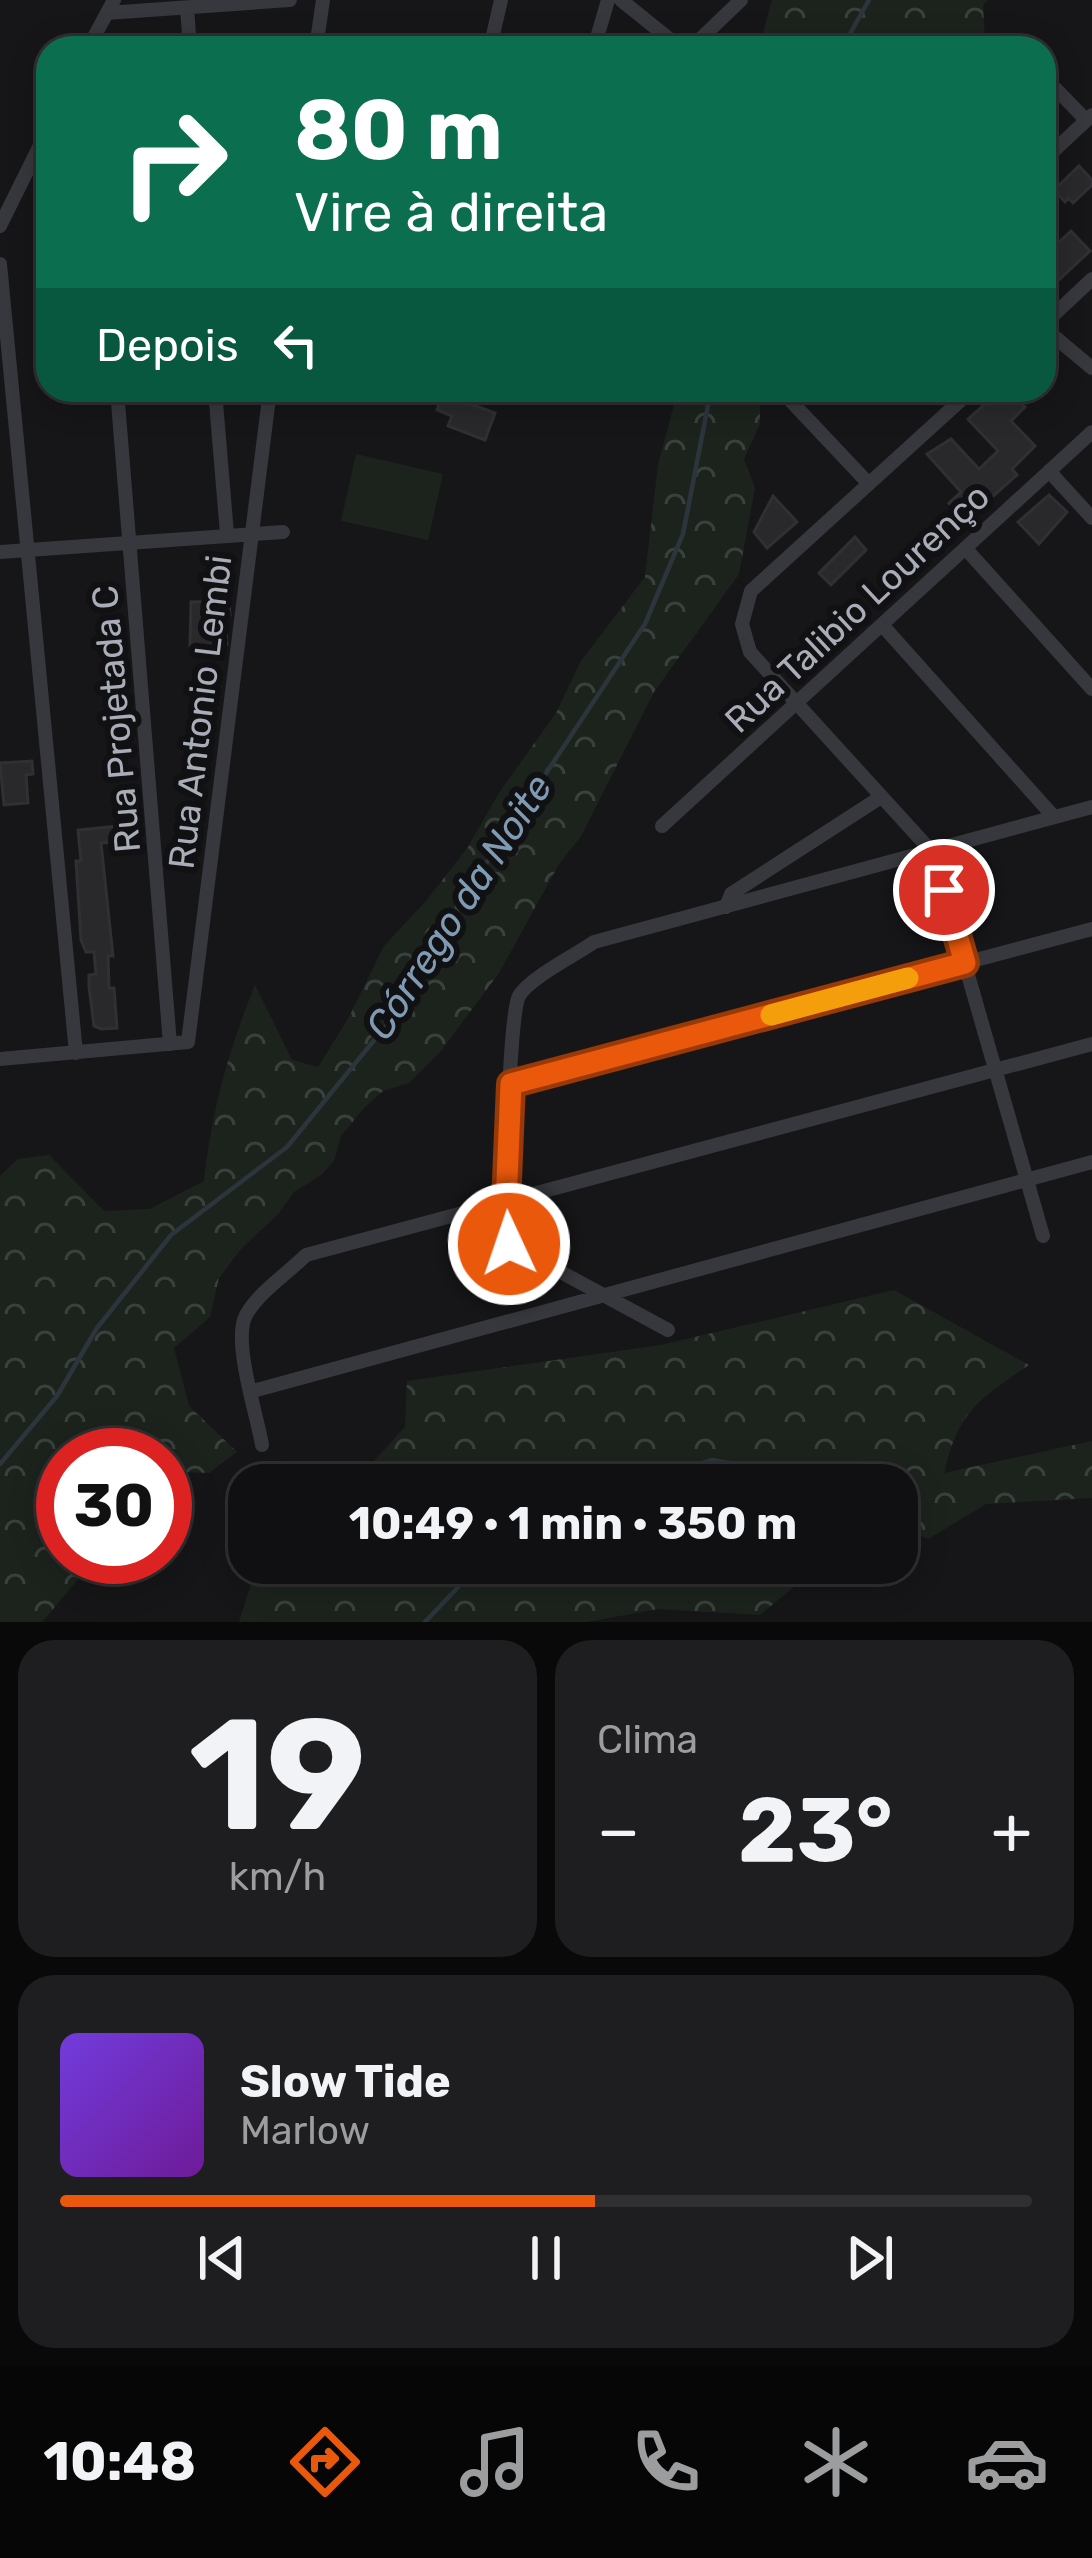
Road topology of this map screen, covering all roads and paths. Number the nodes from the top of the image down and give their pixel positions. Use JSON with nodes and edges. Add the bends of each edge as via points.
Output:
{"nodes":[{"id":1,"x":290,"y":0,"type":"edge"},
{"id":2,"x":323,"y":0,"type":"edge"},
{"id":3,"x":501,"y":0,"type":"edge"},
{"id":4,"x":608,"y":0,"type":"edge"},
{"id":5,"x":621,"y":0,"type":"edge"},
{"id":6,"x":733,"y":3,"type":"edge"},
{"id":7,"x":111,"y":6,"type":"edge"},
{"id":8,"x":188,"y":8,"type":"junction"},
{"id":9,"x":95,"y":36,"type":"edge"},
{"id":10,"x":189,"y":36,"type":"edge"},
{"id":11,"x":318,"y":36,"type":"edge"},
{"id":12,"x":493,"y":36,"type":"edge"},
{"id":13,"x":598,"y":36,"type":"edge"},
{"id":14,"x":666,"y":36,"type":"edge"},
{"id":15,"x":702,"y":36,"type":"edge"},
{"id":16,"x":1056,"y":89,"type":"edge"},
{"id":17,"x":1089,"y":117,"type":"edge"},
{"id":18,"x":1056,"y":149,"type":"edge"},
{"id":19,"x":36,"y":153,"type":"edge"},
{"id":20,"x":0,"y":226,"type":"edge"},
{"id":21,"x":0,"y":264,"type":"edge"},
{"id":22,"x":1092,"y":279,"type":"edge"},
{"id":23,"x":1056,"y":314,"type":"edge"},
{"id":24,"x":1056,"y":336,"type":"edge"},
{"id":25,"x":1092,"y":368,"type":"edge"},
{"id":26,"x":118,"y":402,"type":"edge"},
{"id":27,"x":216,"y":402,"type":"edge"},
{"id":28,"x":268,"y":402,"type":"edge"},
{"id":29,"x":800,"y":402,"type":"edge"},
{"id":30,"x":959,"y":402,"type":"edge"},
{"id":31,"x":1092,"y":431,"type":"edge"},
{"id":32,"x":1049,"y":471,"type":"junction"},
{"id":33,"x":868,"y":484,"type":"junction"},
{"id":34,"x":1092,"y":518,"type":"edge"},
{"id":35,"x":252,"y":532,"type":"junction"},
{"id":36,"x":283,"y":532,"type":"dead end"},
{"id":37,"x":226,"y":534,"type":"junction"},
{"id":38,"x":131,"y":543,"type":"junction"},
{"id":39,"x":965,"y":549,"type":"junction"},
{"id":40,"x":26,"y":550,"type":"junction"},
{"id":41,"x":0,"y":552,"type":"edge"},
{"id":42,"x":883,"y":626,"type":"junction"},
{"id":43,"x":1092,"y":688,"type":"edge"},
{"id":44,"x":797,"y":706,"type":"junction"},
{"id":45,"x":881,"y":797,"type":"junction"},
{"id":46,"x":1092,"y":807,"type":"edge"},
{"id":47,"x":1054,"y":817,"type":"junction"},
{"id":48,"x":662,"y":826,"type":"dead end"},
{"id":49,"x":933,"y":854,"type":"junction"},
{"id":50,"x":725,"y":908,"type":"junction"},
{"id":51,"x":1092,"y":929,"type":"edge"},
{"id":52,"x":965,"y":963,"type":"junction"},
{"id":53,"x":195,"y":992,"type":"junction"},
{"id":54,"x":168,"y":994,"type":"junction"},
{"id":55,"x":170,"y":1044,"type":"junction"},
{"id":56,"x":1092,"y":1044,"type":"edge"},
{"id":57,"x":76,"y":1053,"type":"junction"},
{"id":58,"x":0,"y":1059,"type":"edge"},
{"id":59,"x":995,"y":1070,"type":"junction"},
{"id":60,"x":511,"y":1084,"type":"junction"},
{"id":61,"x":1092,"y":1162,"type":"edge"},
{"id":62,"x":1027,"y":1180,"type":"junction"},
{"id":63,"x":506,"y":1204,"type":"junction"},
{"id":64,"x":1043,"y":1236,"type":"dead end"},
{"id":65,"x":601,"y":1294,"type":"junction"},
{"id":66,"x":668,"y":1330,"type":"dead end"},
{"id":67,"x":253,"y":1391,"type":"junction"},
{"id":68,"x":262,"y":1445,"type":"dead end"}],
"edges":[{"from":1,"to":8,"type":"street"},
{"from":2,"to":11,"type":"street"},
{"from":3,"to":12,"type":"street"},
{"from":4,"to":13,"type":"street"},
{"from":5,"to":14,"type":"street"},
{"from":6,"to":15,"type":"street"},
{"from":7,"to":8,"type":"street"},
{"from":7,"to":9,"type":"street"},
{"from":8,"to":10,"type":"street"},
{"from":16,"to":17,"type":"street"},
{"from":17,"to":18,"type":"street"},
{"from":19,"to":20,"type":"street"},
{"from":21,"to":40,"type":"street"},
{"from":22,"to":23,"type":"street"},
{"from":24,"to":25,"type":"street"},
{"from":26,"to":38,"type":"street","name":"Rua Projetada C"},
{"from":27,"to":37,"type":"street"},
{"from":28,"to":35,"type":"street","name":"Rua Antonio Lembi"},
{"from":29,"to":33,"type":"street"},
{"from":30,"to":33,"type":"street"},
{"from":31,"to":32,"type":"street","name":"Rua Talibio Lourenço"},
{"from":32,"to":34,"type":"street"},
{"from":32,"to":39,"type":"street","name":"Rua Talibio Lourenço"},
{"from":33,"to":44,"type":"street","via":[[752,591],[742,624],[750,652]]},
{"from":35,"to":36,"type":"street"},
{"from":35,"to":37,"type":"street"},
{"from":35,"to":53,"type":"street","name":"Rua Antonio Lembi"},
{"from":37,"to":38,"type":"street"},
{"from":38,"to":40,"type":"street"},
{"from":38,"to":54,"type":"street","name":"Rua Projetada C"},
{"from":39,"to":42,"type":"street","name":"Rua Talibio Lourenço"},
{"from":39,"to":43,"type":"street"},
{"from":40,"to":41,"type":"street"},
{"from":40,"to":57,"type":"street"},
{"from":42,"to":44,"type":"street","name":"Rua Talibio Lourenço"},
{"from":42,"to":47,"type":"street"},
{"from":44,"to":45,"type":"street"},
{"from":44,"to":48,"type":"street","name":"Rua Talibio Lourenço"},
{"from":45,"to":49,"type":"street"},
{"from":45,"to":50,"type":"street","via":[[730,894]]},
{"from":46,"to":47,"type":"street"},
{"from":47,"to":49,"type":"street"},
{"from":49,"to":50,"type":"street"},
{"from":49,"to":52,"type":"street"},
{"from":50,"to":60,"type":"street","via":[[594,942],[525,988],[517,999]]},
{"from":51,"to":52,"type":"street"},
{"from":52,"to":59,"type":"street"},
{"from":52,"to":60,"type":"street"},
{"from":53,"to":54,"type":"street"},
{"from":53,"to":55,"type":"street","name":"Rua Antonio Lembi","via":[[188,1042]]},
{"from":54,"to":55,"type":"street","name":"Rua Projetada C"},
{"from":55,"to":57,"type":"street"},
{"from":56,"to":59,"type":"street"},
{"from":57,"to":58,"type":"street"},
{"from":59,"to":62,"type":"street"},
{"from":59,"to":63,"type":"street"},
{"from":60,"to":63,"type":"street"},
{"from":61,"to":62,"type":"street"},
{"from":62,"to":64,"type":"street"},
{"from":62,"to":65,"type":"street"},
{"from":63,"to":65,"type":"street","via":[[509,1244]]},
{"from":63,"to":67,"type":"street","via":[[306,1256],[247,1313],[240,1346]]},
{"from":65,"to":66,"type":"street"},
{"from":65,"to":67,"type":"street"},
{"from":67,"to":68,"type":"street"}]}
